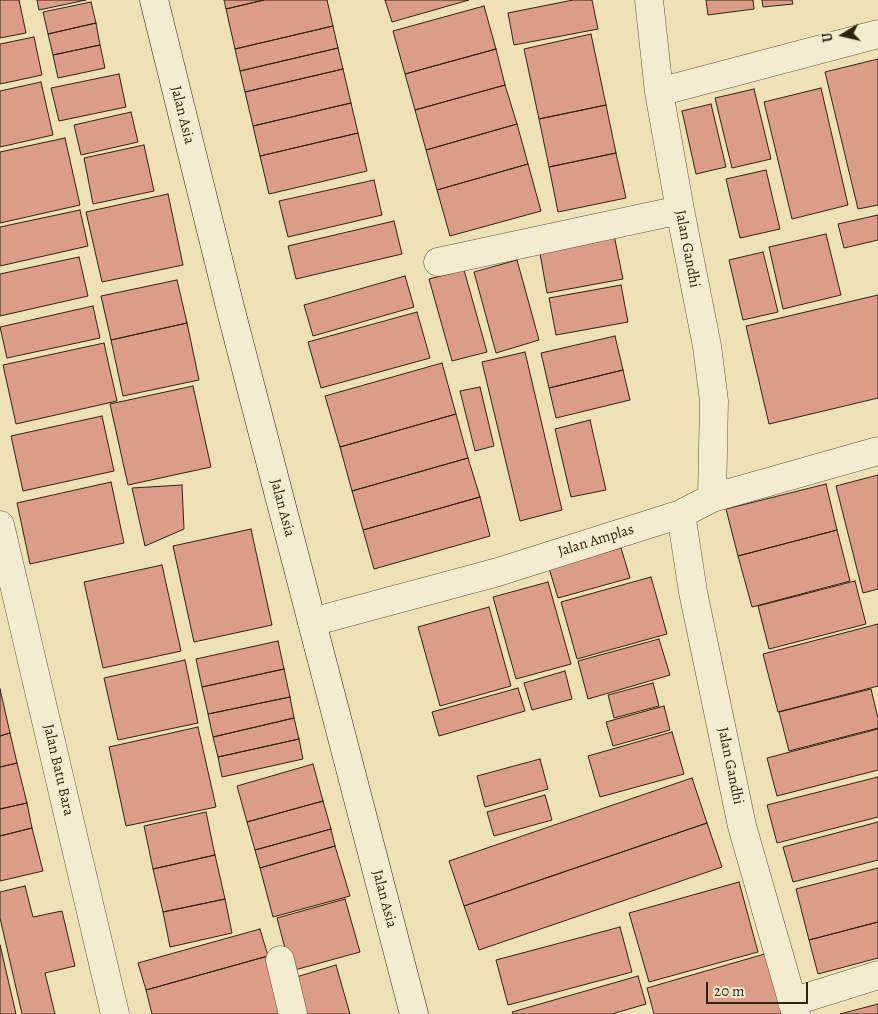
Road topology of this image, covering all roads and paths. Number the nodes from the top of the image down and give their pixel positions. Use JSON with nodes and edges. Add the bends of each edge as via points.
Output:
{"nodes":[{"id":1,"x":154,"y":0,"type":"edge"},
{"id":2,"x":649,"y":0,"type":"edge"},
{"id":3,"x":878,"y":34,"type":"edge"},
{"id":4,"x":658,"y":92,"type":"junction"},
{"id":5,"x":680,"y":210,"type":"junction"},
{"id":6,"x":438,"y":262,"type":"dead end"},
{"id":7,"x":878,"y":451,"type":"edge"},
{"id":8,"x":712,"y":498,"type":"junction"},
{"id":9,"x":680,"y":514,"type":"junction"},
{"id":10,"x":0,"y":525,"type":"edge"},
{"id":11,"x":312,"y":622,"type":"junction"},
{"id":12,"x":280,"y":960,"type":"dead end"},
{"id":13,"x":878,"y":975,"type":"edge"},
{"id":14,"x":794,"y":1008,"type":"edge"},
{"id":15,"x":115,"y":1014,"type":"edge"},
{"id":16,"x":293,"y":1014,"type":"edge"},
{"id":17,"x":414,"y":1014,"type":"edge"}],
"edges":[{"from":1,"to":11,"type":"street","name":"Jalan Asia"},
{"from":2,"to":4,"type":"street","name":"Jalan Gandhi"},
{"from":3,"to":4,"type":"street"},
{"from":4,"to":5,"type":"street","name":"Jalan Gandhi"},
{"from":5,"to":6,"type":"street"},
{"from":5,"to":8,"type":"street","name":"Jalan Gandhi","via":[[707,346],[714,401]]},
{"from":7,"to":8,"type":"street","name":"Jalan Amplas"},
{"from":8,"to":9,"type":"street","name":"Jalan Amplas"},
{"from":9,"to":11,"type":"street","name":"Jalan Amplas","via":[[498,572]]},
{"from":9,"to":14,"type":"street","name":"Jalan Gandhi","via":[[742,826]]},
{"from":10,"to":15,"type":"street","name":"Jalan Batu Bara"},
{"from":11,"to":17,"type":"street","name":"Jalan Asia"},
{"from":12,"to":16,"type":"street"},
{"from":13,"to":14,"type":"street"}]}
